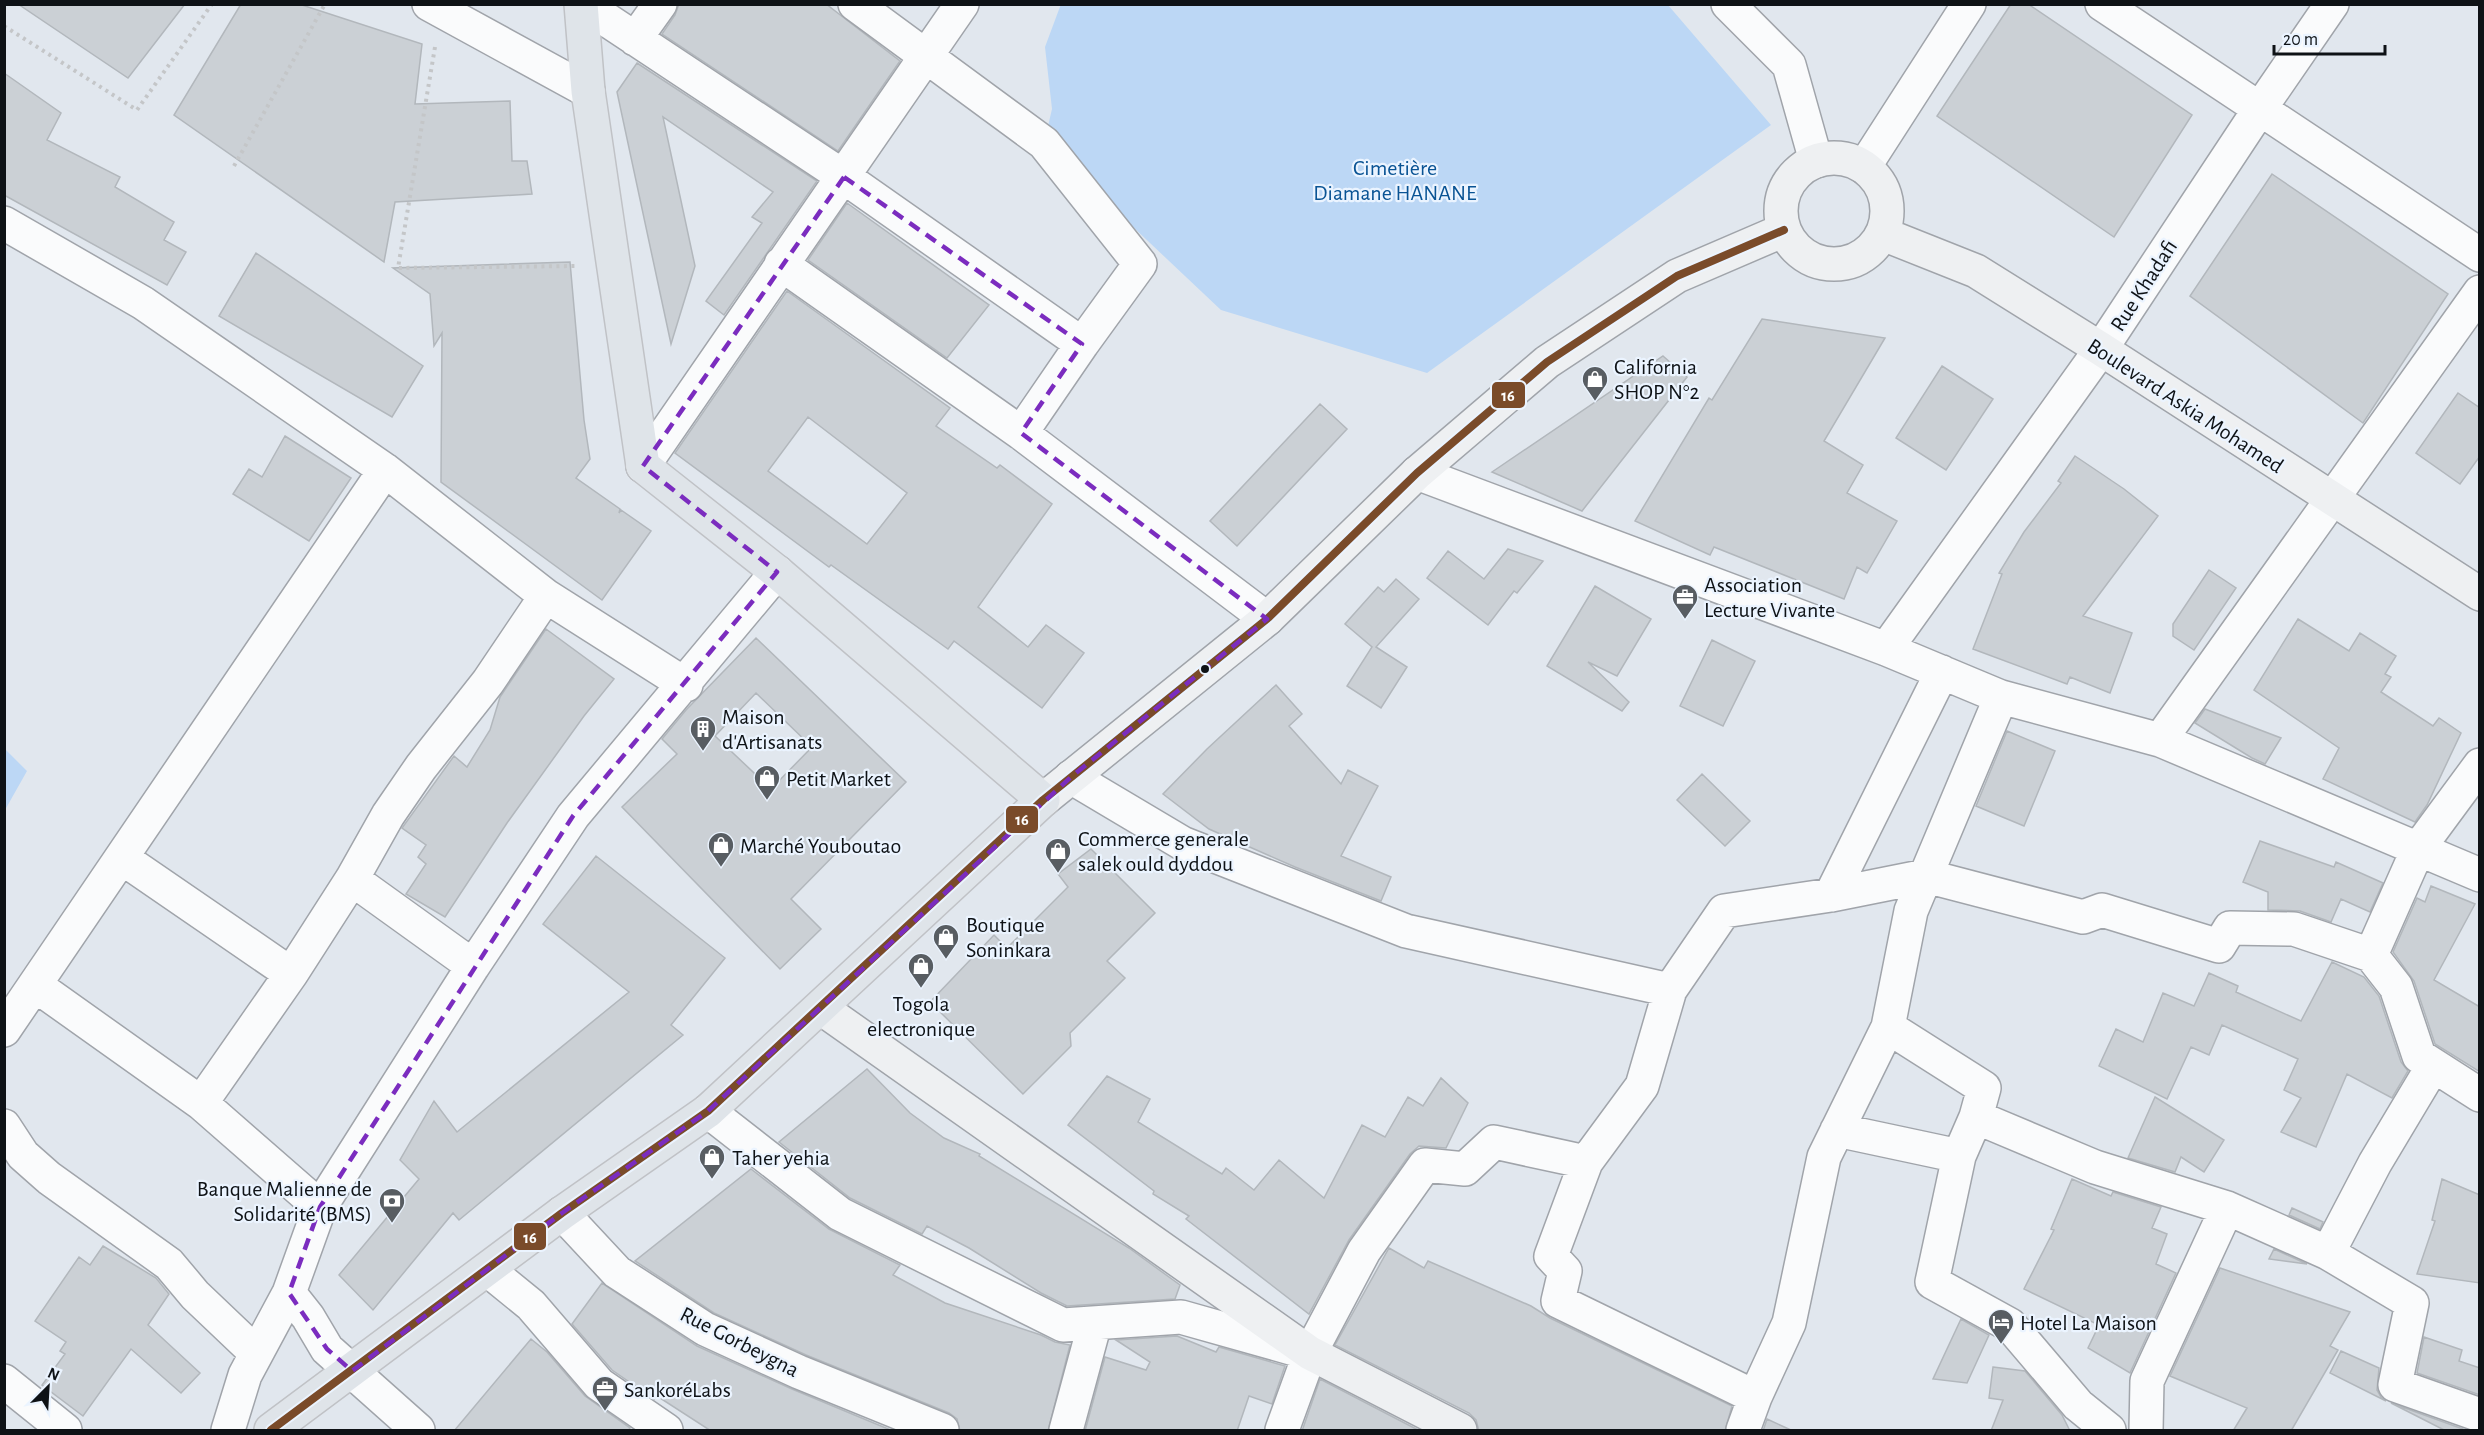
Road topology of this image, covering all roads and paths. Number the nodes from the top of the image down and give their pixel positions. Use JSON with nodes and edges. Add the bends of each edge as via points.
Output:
{"nodes":[{"id":1,"x":212,"y":4,"type":"edge"},
{"id":2,"x":325,"y":4,"type":"edge"},
{"id":3,"x":582,"y":4,"type":"edge"},
{"id":4,"x":660,"y":4,"type":"edge"},
{"id":5,"x":855,"y":4,"type":"edge"},
{"id":6,"x":962,"y":4,"type":"edge"},
{"id":7,"x":1728,"y":4,"type":"edge"},
{"id":8,"x":1969,"y":4,"type":"edge"},
{"id":9,"x":2102,"y":4,"type":"edge"},
{"id":10,"x":2332,"y":4,"type":"edge"},
{"id":11,"x":435,"y":8,"type":"edge"},
{"id":12,"x":4,"y":26,"type":"edge"},
{"id":13,"x":635,"y":39,"type":"junction"},
{"id":14,"x":925,"y":57,"type":"junction"},
{"id":15,"x":588,"y":91,"type":"junction"},
{"id":16,"x":2259,"y":110,"type":"junction"},
{"id":17,"x":1816,"y":161,"type":"junction"},
{"id":18,"x":234,"y":166,"type":"dead end"},
{"id":19,"x":1864,"y":167,"type":"junction"},
{"id":20,"x":844,"y":177,"type":"junction"},
{"id":21,"x":4,"y":222,"type":"edge"},
{"id":22,"x":1784,"y":230,"type":"junction"},
{"id":23,"x":1883,"y":234,"type":"junction"},
{"id":24,"x":2480,"y":255,"type":"edge"},
{"id":25,"x":781,"y":264,"type":"junction"},
{"id":26,"x":613,"y":265,"type":"junction"},
{"id":27,"x":2480,"y":291,"type":"edge"},
{"id":28,"x":1082,"y":344,"type":"junction"},
{"id":29,"x":2101,"y":349,"type":"junction"},
{"id":30,"x":1021,"y":433,"type":"junction"},
{"id":31,"x":643,"y":466,"type":"junction"},
{"id":32,"x":385,"y":470,"type":"junction"},
{"id":33,"x":1418,"y":473,"type":"junction"},
{"id":34,"x":2333,"y":499,"type":"junction"},
{"id":35,"x":777,"y":572,"type":"junction"},
{"id":36,"x":2480,"y":594,"type":"edge"},
{"id":37,"x":546,"y":596,"type":"junction"},
{"id":38,"x":1267,"y":619,"type":"junction"},
{"id":39,"x":1886,"y":650,"type":"junction"},
{"id":40,"x":1942,"y":672,"type":"junction"},
{"id":41,"x":686,"y":685,"type":"junction"},
{"id":42,"x":2001,"y":698,"type":"junction"},
{"id":43,"x":2160,"y":740,"type":"junction"},
{"id":44,"x":2480,"y":765,"type":"edge"},
{"id":45,"x":1071,"y":777,"type":"junction"},
{"id":46,"x":1043,"y":800,"type":"junction"},
{"id":47,"x":2418,"y":849,"type":"junction"},
{"id":48,"x":122,"y":858,"type":"junction"},
{"id":49,"x":2480,"y":875,"type":"edge"},
{"id":50,"x":1926,"y":876,"type":"junction"},
{"id":51,"x":352,"y":879,"type":"junction"},
{"id":52,"x":1831,"y":895,"type":"junction"},
{"id":53,"x":2372,"y":955,"type":"junction"},
{"id":54,"x":473,"y":966,"type":"junction"},
{"id":55,"x":291,"y":975,"type":"junction"},
{"id":56,"x":35,"y":986,"type":"junction"},
{"id":57,"x":1670,"y":990,"type":"junction"},
{"id":58,"x":821,"y":1008,"type":"junction"},
{"id":59,"x":1887,"y":1027,"type":"junction"},
{"id":60,"x":4,"y":1030,"type":"edge"},
{"id":61,"x":2433,"y":1066,"type":"junction"},
{"id":62,"x":2480,"y":1095,"type":"edge"},
{"id":63,"x":201,"y":1102,"type":"junction"},
{"id":64,"x":708,"y":1111,"type":"junction"},
{"id":65,"x":1976,"y":1117,"type":"junction"},
{"id":66,"x":4,"y":1126,"type":"edge"},
{"id":67,"x":1837,"y":1130,"type":"junction"},
{"id":68,"x":1959,"y":1156,"type":"junction"},
{"id":69,"x":1586,"y":1162,"type":"junction"},
{"id":70,"x":320,"y":1207,"type":"junction"},
{"id":71,"x":2227,"y":1208,"type":"junction"},
{"id":72,"x":562,"y":1213,"type":"junction"},
{"id":73,"x":2328,"y":1253,"type":"junction"},
{"id":74,"x":488,"y":1270,"type":"junction"},
{"id":75,"x":289,"y":1293,"type":"junction"},
{"id":76,"x":1095,"y":1323,"type":"junction"},
{"id":77,"x":256,"y":1353,"type":"junction"},
{"id":78,"x":1310,"y":1353,"type":"junction"},
{"id":79,"x":352,"y":1371,"type":"junction"},
{"id":80,"x":4,"y":1381,"type":"edge"},
{"id":81,"x":1755,"y":1397,"type":"junction"},
{"id":82,"x":2480,"y":1415,"type":"edge"},
{"id":83,"x":65,"y":1431,"type":"edge"},
{"id":84,"x":228,"y":1431,"type":"edge"},
{"id":85,"x":272,"y":1431,"type":"edge"},
{"id":86,"x":418,"y":1431,"type":"edge"},
{"id":87,"x":666,"y":1431,"type":"edge"},
{"id":88,"x":942,"y":1431,"type":"edge"},
{"id":89,"x":1066,"y":1431,"type":"edge"},
{"id":90,"x":1281,"y":1431,"type":"edge"},
{"id":91,"x":1460,"y":1431,"type":"edge"},
{"id":92,"x":1743,"y":1431,"type":"edge"},
{"id":93,"x":2109,"y":1431,"type":"edge"},
{"id":94,"x":2146,"y":1431,"type":"edge"}],
"edges":[{"from":1,"to":12,"type":"path","via":[[137,110]]},
{"from":2,"to":18,"type":"path"},
{"from":3,"to":13,"type":"street"},
{"from":3,"to":15,"type":"main road"},
{"from":4,"to":13,"type":"street"},
{"from":5,"to":14,"type":"street"},
{"from":6,"to":14,"type":"street"},
{"from":7,"to":17,"type":"street","via":[[1790,65]]},
{"from":8,"to":19,"type":"street"},
{"from":9,"to":16,"type":"street"},
{"from":10,"to":16,"type":"street","name":"Rue Khadafi"},
{"from":11,"to":15,"type":"street"},
{"from":11,"to":26,"type":"path","via":[[398,268]]},
{"from":13,"to":20,"type":"street"},
{"from":14,"to":20,"type":"street"},
{"from":14,"to":28,"type":"street","via":[[1044,143],[1140,264]]},
{"from":15,"to":26,"type":"main road"},
{"from":16,"to":24,"type":"street"},
{"from":16,"to":29,"type":"street","name":"Rue Khadafi"},
{"from":17,"to":19,"type":"street","via":[[1840,158]]},
{"from":17,"to":22,"type":"street","via":[[1797,171],[1785,188],[1780,208]]},
{"from":19,"to":23,"type":"street","via":[[1878,180],[1886,197],[1888,216]]},
{"from":20,"to":25,"type":"street"},
{"from":20,"to":28,"type":"street"},
{"from":21,"to":32,"type":"street","via":[[143,303]]},
{"from":22,"to":23,"type":"street","via":[[1795,247],[1811,260],[1832,265],[1853,262],[1871,251]]},
{"from":22,"to":33,"type":"street","via":[[1677,276],[1547,362]]},
{"from":23,"to":29,"type":"street","name":"Boulevard Askia Mohamed","via":[[1976,271]]},
{"from":25,"to":30,"type":"street"},
{"from":25,"to":31,"type":"street"},
{"from":26,"to":31,"type":"main road"},
{"from":27,"to":34,"type":"street"},
{"from":28,"to":30,"type":"street"},
{"from":29,"to":34,"type":"street","name":"Boulevard Askia Mohamed"},
{"from":29,"to":39,"type":"street","name":"Rue Khadafi"},
{"from":30,"to":38,"type":"street"},
{"from":31,"to":35,"type":"main road"},
{"from":32,"to":37,"type":"street"},
{"from":32,"to":48,"type":"street"},
{"from":33,"to":38,"type":"street"},
{"from":33,"to":39,"type":"street"},
{"from":34,"to":36,"type":"street","name":"Boulevard Askia Mohamed"},
{"from":34,"to":43,"type":"street"},
{"from":35,"to":41,"type":"street"},
{"from":35,"to":46,"type":"main road"},
{"from":37,"to":41,"type":"street"},
{"from":37,"to":51,"type":"street","via":[[488,682],[388,815]]},
{"from":38,"to":45,"type":"street"},
{"from":39,"to":40,"type":"street"},
{"from":40,"to":42,"type":"street"},
{"from":40,"to":52,"type":"street"},
{"from":41,"to":54,"type":"street","via":[[573,816]]},
{"from":42,"to":43,"type":"street"},
{"from":42,"to":50,"type":"street"},
{"from":43,"to":47,"type":"street"},
{"from":44,"to":47,"type":"street"},
{"from":45,"to":46,"type":"street"},
{"from":45,"to":57,"type":"street","via":[[1182,843],[1406,931]]},
{"from":46,"to":58,"type":"main road"},
{"from":47,"to":49,"type":"street"},
{"from":47,"to":53,"type":"street"},
{"from":48,"to":55,"type":"street"},
{"from":48,"to":56,"type":"street"},
{"from":50,"to":52,"type":"street"},
{"from":50,"to":53,"type":"street","via":[[2083,917],[2102,910],[2219,946],[2230,928],[2294,929]]},
{"from":50,"to":59,"type":"street","via":[[1911,911]]},
{"from":51,"to":54,"type":"street"},
{"from":51,"to":55,"type":"street"},
{"from":52,"to":57,"type":"street","via":[[1724,911]]},
{"from":53,"to":61,"type":"street","via":[[2396,987],[2419,1056]]},
{"from":54,"to":70,"type":"street"},
{"from":55,"to":63,"type":"street"},
{"from":56,"to":60,"type":"street"},
{"from":56,"to":63,"type":"street"},
{"from":57,"to":69,"type":"street","via":[[1642,1086]]},
{"from":58,"to":64,"type":"main road"},
{"from":58,"to":78,"type":"street"},
{"from":59,"to":65,"type":"street","via":[[1984,1088]]},
{"from":59,"to":67,"type":"street"},
{"from":61,"to":62,"type":"street"},
{"from":61,"to":73,"type":"street","via":[[2375,1163]]},
{"from":63,"to":70,"type":"street"},
{"from":64,"to":72,"type":"main road"},
{"from":64,"to":76,"type":"street","via":[[840,1214],[1063,1325]]},
{"from":65,"to":68,"type":"street"},
{"from":65,"to":71,"type":"street","via":[[2095,1167]]},
{"from":66,"to":77,"type":"street","via":[[23,1155],[169,1264],[195,1295]]},
{"from":67,"to":68,"type":"street"},
{"from":67,"to":81,"type":"street","via":[[1824,1157],[1789,1323]]},
{"from":68,"to":93,"type":"street","via":[[1932,1282],[2010,1325],[2078,1406]]},
{"from":69,"to":78,"type":"street","via":[[1494,1142],[1465,1169],[1425,1165],[1364,1251]]},
{"from":69,"to":81,"type":"street","via":[[1551,1256],[1566,1271],[1558,1301]]},
{"from":70,"to":75,"type":"street"},
{"from":71,"to":73,"type":"street"},
{"from":71,"to":94,"type":"street","via":[[2147,1381]]},
{"from":72,"to":74,"type":"main road"},
{"from":72,"to":88,"type":"street","name":"Rue Gorbeygna","via":[[617,1272],[705,1329]]},
{"from":73,"to":82,"type":"street","via":[[2412,1303],[2395,1385]]},
{"from":74,"to":79,"type":"main road"},
{"from":74,"to":87,"type":"street","via":[[531,1305],[599,1384]]},
{"from":75,"to":77,"type":"street"},
{"from":75,"to":79,"type":"street","via":[[327,1349]]},
{"from":76,"to":78,"type":"street","via":[[1181,1317]]},
{"from":76,"to":89,"type":"street"},
{"from":77,"to":84,"type":"street","via":[[244,1376]]},
{"from":78,"to":90,"type":"street"},
{"from":78,"to":91,"type":"street"},
{"from":79,"to":85,"type":"main road"},
{"from":79,"to":86,"type":"street"},
{"from":80,"to":83,"type":"street"},
{"from":81,"to":92,"type":"street"}]}
